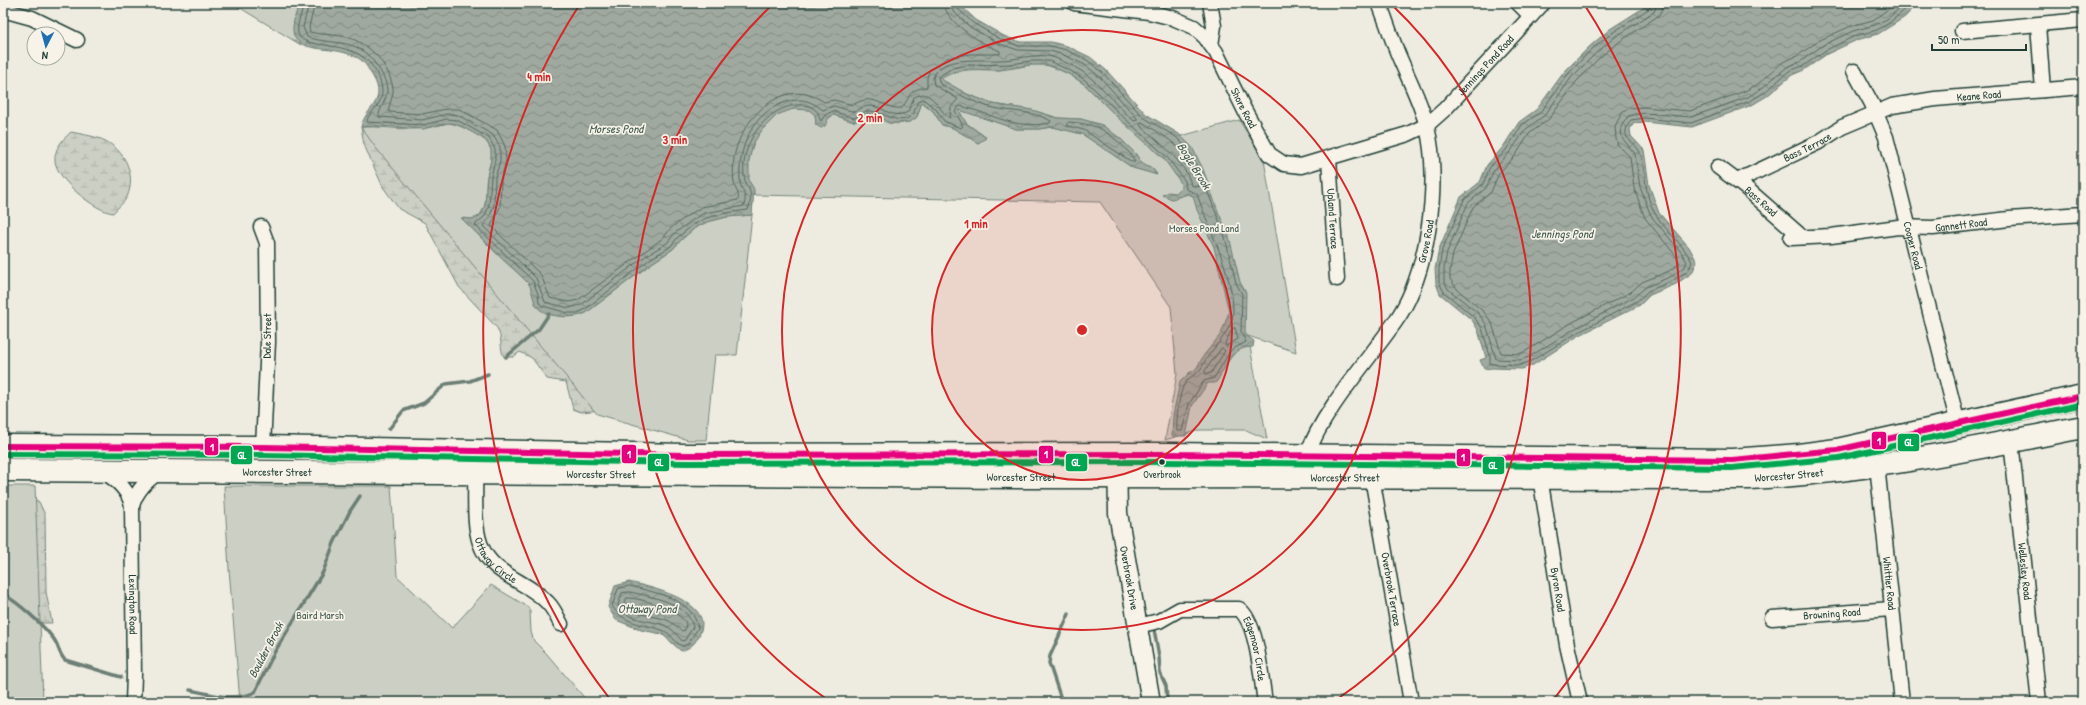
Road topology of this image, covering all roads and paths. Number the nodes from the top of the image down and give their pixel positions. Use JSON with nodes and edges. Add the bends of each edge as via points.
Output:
{"nodes":[{"id":1,"x":1074,"y":3,"type":"edge"},
{"id":2,"x":1210,"y":3,"type":"edge"},
{"id":3,"x":1379,"y":3,"type":"edge"},
{"id":4,"x":1518,"y":3,"type":"edge"},
{"id":5,"x":1543,"y":3,"type":"edge"},
{"id":6,"x":3,"y":10,"type":"edge"},
{"id":7,"x":1531,"y":16,"type":"junction"},
{"id":8,"x":2083,"y":20,"type":"edge"},
{"id":9,"x":2038,"y":25,"type":"junction"},
{"id":10,"x":1962,"y":31,"type":"dead end"},
{"id":11,"x":77,"y":40,"type":"dead end"},
{"id":12,"x":1211,"y":45,"type":"junction"},
{"id":13,"x":1854,"y":71,"type":"dead end"},
{"id":14,"x":2083,"y":87,"type":"edge"},
{"id":15,"x":2043,"y":90,"type":"junction"},
{"id":16,"x":1876,"y":112,"type":"junction"},
{"id":17,"x":1427,"y":125,"type":"junction"},
{"id":18,"x":1329,"y":159,"type":"junction"},
{"id":19,"x":1718,"y":167,"type":"dead end"},
{"id":20,"x":1737,"y":181,"type":"junction"},
{"id":21,"x":2083,"y":214,"type":"edge"},
{"id":22,"x":261,"y":227,"type":"dead end"},
{"id":23,"x":1909,"y":227,"type":"junction"},
{"id":24,"x":1796,"y":237,"type":"joint"},
{"id":25,"x":1337,"y":279,"type":"dead end"},
{"id":26,"x":2083,"y":396,"type":"edge"},
{"id":27,"x":1958,"y":424,"type":"junction"},
{"id":28,"x":2083,"y":427,"type":"edge"},
{"id":29,"x":2011,"y":441,"type":"junction"},
{"id":30,"x":3,"y":446,"type":"edge"},
{"id":31,"x":263,"y":447,"type":"junction"},
{"id":32,"x":1117,"y":454,"type":"junction"},
{"id":33,"x":1307,"y":455,"type":"junction"},
{"id":34,"x":1877,"y":465,"type":"junction"},
{"id":35,"x":3,"y":470,"type":"edge"},
{"id":36,"x":102,"y":471,"type":"junction"},
{"id":37,"x":162,"y":471,"type":"junction"},
{"id":38,"x":475,"y":473,"type":"junction"},
{"id":39,"x":1117,"y":477,"type":"junction"},
{"id":40,"x":1372,"y":477,"type":"junction"},
{"id":41,"x":1540,"y":477,"type":"junction"},
{"id":42,"x":132,"y":506,"type":"junction"},
{"id":43,"x":1891,"y":609,"type":"junction"},
{"id":44,"x":1772,"y":618,"type":"dead end"},
{"id":45,"x":561,"y":624,"type":"dead end"},
{"id":46,"x":1138,"y":626,"type":"junction"},
{"id":47,"x":133,"y":702,"type":"edge"},
{"id":48,"x":1152,"y":702,"type":"edge"},
{"id":49,"x":1265,"y":702,"type":"edge"},
{"id":50,"x":1411,"y":702,"type":"edge"},
{"id":51,"x":1580,"y":702,"type":"edge"},
{"id":52,"x":1902,"y":702,"type":"edge"},
{"id":53,"x":2039,"y":702,"type":"edge"}],
"edges":[{"from":1,"to":12,"type":"street","name":"Shore Road","via":[[1135,9],[1167,16],[1194,27]]},
{"from":2,"to":12,"type":"street","via":[[1214,26]]},
{"from":3,"to":17,"type":"street","name":"Grove Road"},
{"from":4,"to":7,"type":"street"},
{"from":5,"to":7,"type":"street","name":"Jennings Pond Road"},
{"from":6,"to":11,"type":"street","via":[[32,18]]},
{"from":7,"to":17,"type":"street","name":"Jennings Pond Road"},
{"from":8,"to":9,"type":"street"},
{"from":9,"to":10,"type":"street"},
{"from":9,"to":15,"type":"street"},
{"from":12,"to":18,"type":"street","name":"Shore Road","via":[[1269,154],[1276,160],[1293,166]]},
{"from":13,"to":16,"type":"street","name":"Cooper Road"},
{"from":14,"to":15,"type":"street","name":"Keane Road"},
{"from":15,"to":16,"type":"street","name":"Keane Road","via":[[1917,101]]},
{"from":16,"to":20,"type":"street","name":"Bass Terrace"},
{"from":16,"to":23,"type":"street","name":"Cooper Road","via":[[1886,137]]},
{"from":17,"to":18,"type":"street","name":"Shore Road","via":[[1408,134]]},
{"from":17,"to":33,"type":"street","name":"Grove Road","via":[[1432,153],[1432,184],[1426,238],[1416,286],[1405,309],[1323,423]]},
{"from":18,"to":25,"type":"street","name":"Upland Terrace"},
{"from":19,"to":20,"type":"street","name":"Bass Road"},
{"from":20,"to":24,"type":"street","name":"Bass Road"},
{"from":21,"to":23,"type":"street","name":"Gannett Road","via":[[1932,228]]},
{"from":22,"to":31,"type":"street","name":"Dale Street","via":[[268,243],[268,342]]},
{"from":23,"to":24,"type":"street","name":"Gannett Road","via":[[1830,236]]},
{"from":23,"to":27,"type":"street","name":"Cooper Road"},
{"from":26,"to":27,"type":"highway","name":"Worcester Street"},
{"from":27,"to":33,"type":"highway","name":"Worcester Street","via":[[1836,450],[1744,459]]},
{"from":28,"to":29,"type":"highway","name":"Worcester Street"},
{"from":29,"to":34,"type":"highway","name":"Worcester Street"},
{"from":29,"to":53,"type":"street","name":"Wellesley Road"},
{"from":30,"to":31,"type":"highway","name":"Worcester Street"},
{"from":31,"to":32,"type":"highway","name":"Worcester Street","via":[[685,455]]},
{"from":32,"to":33,"type":"highway","name":"Worcester Street"},
{"from":32,"to":39,"type":"street","name":"Overbrook Drive"},
{"from":34,"to":41,"type":"highway","name":"Worcester Street","via":[[1748,478]]},
{"from":34,"to":43,"type":"street","name":"Whittier Road"},
{"from":35,"to":36,"type":"highway","name":"Worcester Street"},
{"from":36,"to":37,"type":"highway","name":"Worcester Street"},
{"from":36,"to":42,"type":"street","name":"Lexington Road","via":[[123,487]]},
{"from":37,"to":38,"type":"highway","name":"Worcester Street"},
{"from":37,"to":42,"type":"street","name":"Lexington Road","via":[[140,490]]},
{"from":38,"to":39,"type":"highway","name":"Worcester Street"},
{"from":38,"to":45,"type":"street","name":"Ottaway Circle","via":[[478,532],[488,560],[508,577],[539,595],[549,604]]},
{"from":39,"to":40,"type":"highway","name":"Worcester Street"},
{"from":39,"to":46,"type":"street","name":"Overbrook Drive","via":[[1118,513]]},
{"from":40,"to":41,"type":"highway","name":"Worcester Street"},
{"from":40,"to":50,"type":"street","name":"Overbrook Terrace"},
{"from":41,"to":51,"type":"street","name":"Byron Road","via":[[1565,635]]},
{"from":42,"to":47,"type":"street","name":"Lexington Road"},
{"from":43,"to":44,"type":"street","name":"Browning Road"},
{"from":43,"to":52,"type":"street","name":"Whittier Road"},
{"from":46,"to":48,"type":"street","name":"Overbrook Drive"},
{"from":46,"to":49,"type":"street","name":"Edgemoor Circle","via":[[1159,621],[1180,608],[1239,609],[1248,620],[1253,636]]}]}
